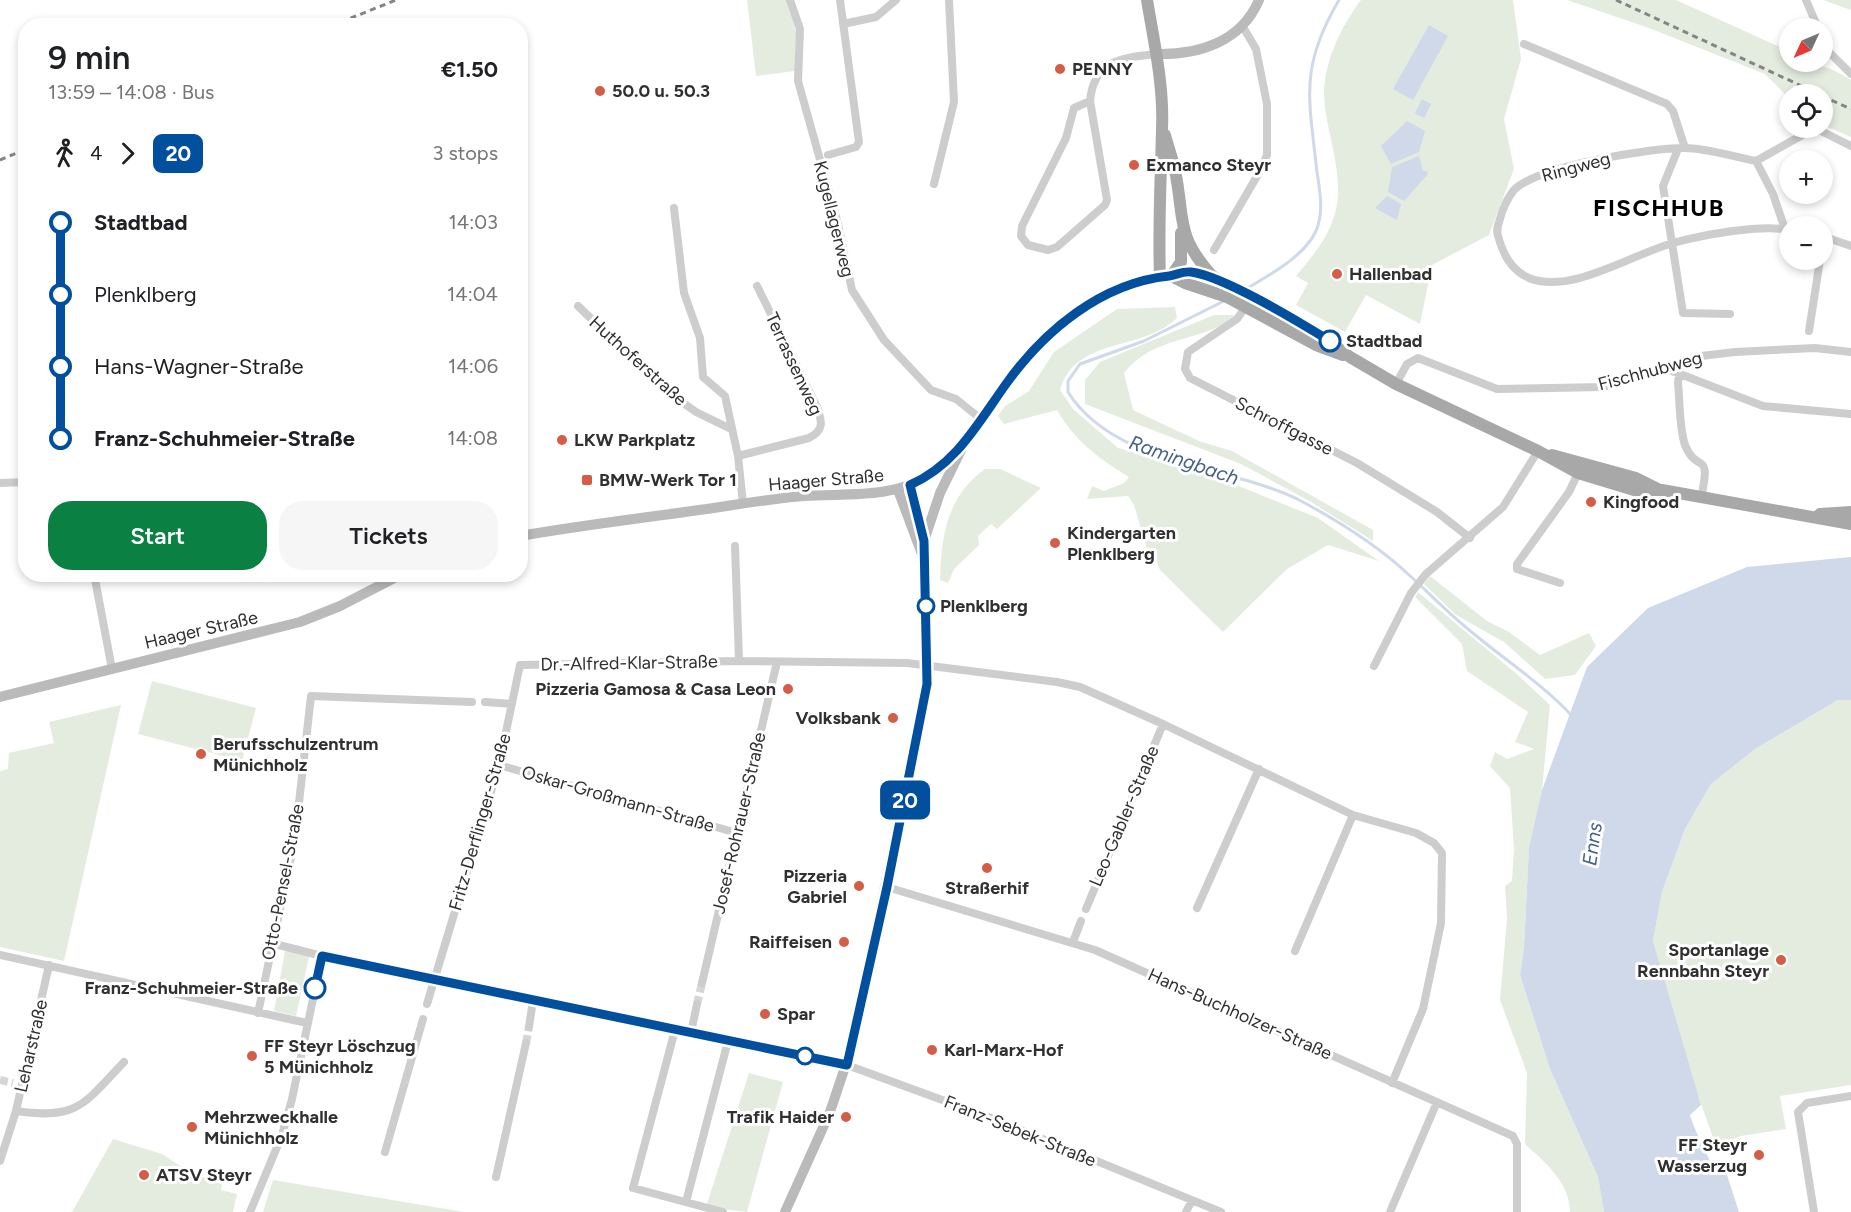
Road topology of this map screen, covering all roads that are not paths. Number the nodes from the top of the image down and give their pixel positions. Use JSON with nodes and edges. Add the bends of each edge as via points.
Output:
{"nodes":[{"id":1,"x":790,"y":0,"type":"edge"},
{"id":2,"x":840,"y":0,"type":"edge"},
{"id":3,"x":896,"y":0,"type":"edge"},
{"id":4,"x":949,"y":0,"type":"edge"},
{"id":5,"x":1147,"y":0,"type":"edge"},
{"id":6,"x":1259,"y":0,"type":"edge"},
{"id":7,"x":1806,"y":0,"type":"edge"},
{"id":8,"x":1814,"y":18,"type":"edge"},
{"id":9,"x":843,"y":24,"type":"junction"},
{"id":10,"x":1243,"y":27,"type":"junction"},
{"id":11,"x":1524,"y":44,"type":"dead end"},
{"id":12,"x":1156,"y":54,"type":"junction"},
{"id":13,"x":1833,"y":56,"type":"edge"},
{"id":14,"x":1851,"y":74,"type":"edge"},
{"id":15,"x":1090,"y":101,"type":"junction"},
{"id":16,"x":1162,"y":127,"type":"junction"},
{"id":17,"x":1851,"y":146,"type":"edge"},
{"id":18,"x":1682,"y":148,"type":"junction"},
{"id":19,"x":828,"y":155,"type":"dead end"},
{"id":20,"x":1756,"y":161,"type":"junction"},
{"id":21,"x":934,"y":184,"type":"dead end"},
{"id":22,"x":674,"y":208,"type":"dead end"},
{"id":23,"x":1782,"y":216,"type":"edge"},
{"id":24,"x":1182,"y":227,"type":"junction"},
{"id":25,"x":1779,"y":229,"type":"edge"},
{"id":26,"x":1833,"y":241,"type":"edge"},
{"id":27,"x":1672,"y":243,"type":"junction"},
{"id":28,"x":1851,"y":246,"type":"edge"},
{"id":29,"x":1215,"y":250,"type":"dead end"},
{"id":30,"x":1818,"y":270,"type":"edge"},
{"id":31,"x":1165,"y":276,"type":"junction"},
{"id":32,"x":1214,"y":278,"type":"junction"},
{"id":33,"x":757,"y":286,"type":"dead end"},
{"id":34,"x":1246,"y":303,"type":"junction"},
{"id":35,"x":578,"y":306,"type":"dead end"},
{"id":36,"x":1730,"y":314,"type":"dead end"},
{"id":37,"x":1809,"y":331,"type":"dead end"},
{"id":38,"x":1851,"y":352,"type":"edge"},
{"id":39,"x":1667,"y":369,"type":"junction"},
{"id":40,"x":1680,"y":375,"type":"junction"},
{"id":41,"x":1396,"y":384,"type":"junction"},
{"id":42,"x":1851,"y":414,"type":"edge"},
{"id":43,"x":981,"y":419,"type":"junction"},
{"id":44,"x":731,"y":429,"type":"junction"},
{"id":45,"x":965,"y":442,"type":"junction"},
{"id":46,"x":1538,"y":451,"type":"junction"},
{"id":47,"x":738,"y":456,"type":"junction"},
{"id":48,"x":1580,"y":467,"type":"junction"},
{"id":49,"x":18,"y":482,"type":"edge"},
{"id":50,"x":0,"y":483,"type":"edge"},
{"id":51,"x":910,"y":485,"type":"junction"},
{"id":52,"x":898,"y":490,"type":"junction"},
{"id":53,"x":1701,"y":498,"type":"junction"},
{"id":54,"x":743,"y":504,"type":"junction"},
{"id":55,"x":1851,"y":512,"type":"edge"},
{"id":56,"x":1810,"y":515,"type":"junction"},
{"id":57,"x":1851,"y":524,"type":"edge"},
{"id":58,"x":528,"y":535,"type":"edge"},
{"id":59,"x":1470,"y":538,"type":"junction"},
{"id":60,"x":924,"y":541,"type":"junction"},
{"id":61,"x":735,"y":546,"type":"dead end"},
{"id":62,"x":923,"y":557,"type":"junction"},
{"id":63,"x":96,"y":582,"type":"edge"},
{"id":64,"x":386,"y":582,"type":"edge"},
{"id":65,"x":1560,"y":583,"type":"dead end"},
{"id":66,"x":739,"y":661,"type":"junction"},
{"id":67,"x":777,"y":662,"type":"junction"},
{"id":68,"x":520,"y":665,"type":"joint"},
{"id":69,"x":927,"y":665,"type":"junction"},
{"id":70,"x":1374,"y":666,"type":"dead end"},
{"id":71,"x":112,"y":669,"type":"junction"},
{"id":72,"x":0,"y":697,"type":"edge"},
{"id":73,"x":472,"y":702,"type":"dead end"},
{"id":74,"x":485,"y":702,"type":"dead end"},
{"id":75,"x":512,"y":704,"type":"junction"},
{"id":76,"x":1162,"y":724,"type":"junction"},
{"id":77,"x":499,"y":765,"type":"junction"},
{"id":78,"x":1259,"y":769,"type":"junction"},
{"id":79,"x":1353,"y":815,"type":"junction"},
{"id":80,"x":737,"y":833,"type":"junction"},
{"id":81,"x":887,"y":887,"type":"junction"},
{"id":82,"x":1197,"y":908,"type":"dead end"},
{"id":83,"x":1086,"y":909,"type":"dead end"},
{"id":84,"x":1081,"y":921,"type":"dead end"},
{"id":85,"x":1073,"y":942,"type":"junction"},
{"id":86,"x":271,"y":943,"type":"junction"},
{"id":87,"x":1295,"y":951,"type":"dead end"},
{"id":88,"x":0,"y":955,"type":"edge"},
{"id":89,"x":322,"y":956,"type":"junction"},
{"id":90,"x":49,"y":964,"type":"junction"},
{"id":91,"x":434,"y":978,"type":"junction"},
{"id":92,"x":702,"y":983,"type":"tunnel mouth"},
{"id":93,"x":533,"y":1000,"type":"junction"},
{"id":94,"x":427,"y":1004,"type":"dead end"},
{"id":95,"x":697,"y":1004,"type":"tunnel mouth"},
{"id":96,"x":258,"y":1013,"type":"junction"},
{"id":97,"x":423,"y":1019,"type":"dead end"},
{"id":98,"x":307,"y":1023,"type":"junction"},
{"id":99,"x":529,"y":1027,"type":"tunnel mouth"},
{"id":100,"x":675,"y":1030,"type":"junction"},
{"id":101,"x":691,"y":1033,"type":"junction"},
{"id":102,"x":729,"y":1041,"type":"junction"},
{"id":103,"x":525,"y":1043,"type":"tunnel mouth"},
{"id":104,"x":124,"y":1062,"type":"dead end"},
{"id":105,"x":847,"y":1065,"type":"junction"},
{"id":106,"x":13,"y":1083,"type":"tunnel mouth"},
{"id":107,"x":1392,"y":1083,"type":"junction"},
{"id":108,"x":22,"y":1085,"type":"junction"},
{"id":109,"x":1851,"y":1096,"type":"edge"},
{"id":110,"x":1437,"y":1102,"type":"junction"},
{"id":111,"x":16,"y":1111,"type":"junction"},
{"id":112,"x":385,"y":1152,"type":"dead end"},
{"id":113,"x":0,"y":1161,"type":"edge"},
{"id":114,"x":496,"y":1178,"type":"dead end"},
{"id":115,"x":1192,"y":1200,"type":"junction"},
{"id":116,"x":686,"y":1202,"type":"junction"},
{"id":117,"x":250,"y":1212,"type":"edge"},
{"id":118,"x":723,"y":1212,"type":"edge"},
{"id":119,"x":785,"y":1212,"type":"edge"},
{"id":120,"x":1186,"y":1212,"type":"edge"},
{"id":121,"x":1221,"y":1212,"type":"edge"},
{"id":122,"x":1390,"y":1212,"type":"edge"},
{"id":123,"x":1517,"y":1212,"type":"edge"},
{"id":124,"x":1814,"y":1212,"type":"edge"}],
"edges":[{"from":1,"to":43,"type":"street","name":"Kugellagerweg","via":[[800,29],[798,81],[852,290],[884,340],[917,377],[931,390],[956,399]]},
{"from":2,"to":9,"type":"street"},
{"from":3,"to":9,"type":"street","via":[[876,17]]},
{"from":4,"to":21,"type":"street","via":[[954,102]]},
{"from":5,"to":12,"type":"main road"},
{"from":6,"to":10,"type":"main road"},
{"from":7,"to":8,"type":"street"},
{"from":9,"to":19,"type":"street","via":[[859,142],[856,147]]},
{"from":10,"to":12,"type":"main road","via":[[1211,46]]},
{"from":10,"to":29,"type":"street","via":[[1256,49],[1267,104],[1266,155]]},
{"from":11,"to":18,"type":"street","via":[[1667,104],[1673,111]]},
{"from":12,"to":15,"type":"street","via":[[1125,58],[1109,65],[1096,75]]},
{"from":12,"to":16,"type":"main road"},
{"from":13,"to":14,"type":"street"},
{"from":15,"to":15,"type":"street","via":[[1074,108],[1066,138],[1022,226],[1023,240],[1037,249],[1057,247],[1106,202]]},
{"from":16,"to":24,"type":"main road","via":[[1175,171]]},
{"from":16,"to":31,"type":"main road","via":[[1159,170]]},
{"from":17,"to":20,"type":"street","via":[[1815,128]]},
{"from":18,"to":20,"type":"street","name":"Ringweg"},
{"from":18,"to":27,"type":"street","via":[[1663,186]]},
{"from":18,"to":27,"type":"street","name":"Ringweg","via":[[1616,155],[1534,177],[1514,190],[1502,211],[1497,232],[1503,253],[1513,267],[1528,278],[1546,282],[1585,276]]},
{"from":20,"to":23,"type":"street","name":"Ringweg"},
{"from":22,"to":44,"type":"street","name":"Huthoferstraße","via":[[684,293],[700,338],[703,377],[725,396]]},
{"from":24,"to":31,"type":"main road","via":[[1181,262]]},
{"from":24,"to":32,"type":"main road","via":[[1196,256]]},
{"from":25,"to":27,"type":"street","name":"Ringweg","via":[[1727,232]]},
{"from":26,"to":28,"type":"street"},
{"from":27,"to":36,"type":"street","via":[[1683,313]]},
{"from":30,"to":37,"type":"street"},
{"from":31,"to":32,"type":"main road","via":[[1189,272]]},
{"from":31,"to":34,"type":"main road"},
{"from":31,"to":43,"type":"main road","name":"Haager Straße","via":[[1120,289],[1063,322],[1029,354]]},
{"from":32,"to":34,"type":"main road"},
{"from":33,"to":47,"type":"street","name":"Terrassenweg","via":[[818,408],[822,424],[818,433],[809,438]]},
{"from":34,"to":41,"type":"main road","via":[[1322,336]]},
{"from":34,"to":59,"type":"street","name":"Schroffgasse","via":[[1237,319],[1188,352],[1185,369],[1190,378],[1357,463],[1437,512]]},
{"from":35,"to":44,"type":"street","name":"Huthoferstraße","via":[[665,390],[696,412]]},
{"from":38,"to":39,"type":"street","name":"Fischhubweg","via":[[1815,348],[1735,352],[1701,356]]},
{"from":39,"to":40,"type":"street"},
{"from":39,"to":41,"type":"street","name":"Fischhubweg","via":[[1604,387],[1497,389],[1418,358],[1407,364]]},
{"from":40,"to":42,"type":"street","via":[[1763,406]]},
{"from":40,"to":53,"type":"street","name":"Fischhubweg","via":[[1685,445],[1707,472]]},
{"from":41,"to":46,"type":"main road"},
{"from":43,"to":45,"type":"main road","name":"Haager Straße"},
{"from":44,"to":47,"type":"street","name":"Huthoferstraße"},
{"from":45,"to":51,"type":"main road","name":"Haager Straße","via":[[944,466]]},
{"from":45,"to":60,"type":"main road","via":[[940,493]]},
{"from":46,"to":48,"type":"main road"},
{"from":46,"to":59,"type":"street","via":[[1503,507]]},
{"from":47,"to":54,"type":"street","name":"Huthoferstraße"},
{"from":48,"to":53,"type":"main road","via":[[1636,478],[1662,490]]},
{"from":48,"to":65,"type":"street","via":[[1569,492],[1517,564],[1522,573]]},
{"from":49,"to":50,"type":"street"},
{"from":51,"to":52,"type":"main road","name":"Haager Straße"},
{"from":51,"to":60,"type":"main road"},
{"from":52,"to":54,"type":"main road","name":"Haager Straße"},
{"from":52,"to":62,"type":"main road"},
{"from":53,"to":56,"type":"main road"},
{"from":54,"to":58,"type":"main road","name":"Haager Straße"},
{"from":55,"to":56,"type":"main road"},
{"from":56,"to":57,"type":"main road"},
{"from":59,"to":70,"type":"street","via":[[1426,574],[1411,593]]},
{"from":60,"to":62,"type":"main road"},
{"from":61,"to":66,"type":"street","name":"Dr.-Alfred-Klar-Straße"},
{"from":62,"to":69,"type":"main road"},
{"from":63,"to":71,"type":"street"},
{"from":64,"to":71,"type":"main road","name":"Haager Straße","via":[[300,622]]},
{"from":66,"to":67,"type":"street","name":"Dr.-Alfred-Klar-Straße"},
{"from":66,"to":68,"type":"street","name":"Dr.-Alfred-Klar-Straße"},
{"from":67,"to":69,"type":"street","name":"Dr.-Alfred-Klar-Straße"},
{"from":67,"to":80,"type":"street","name":"Josef-Rohrauer-Straße"},
{"from":68,"to":75,"type":"street","name":"Fritz-Derflinger-Straße"},
{"from":69,"to":76,"type":"street","name":"Leo-Gabler-Straße","via":[[1080,687]]},
{"from":69,"to":81,"type":"main road","via":[[925,701]]},
{"from":71,"to":72,"type":"main road","name":"Haager Straße"},
{"from":73,"to":86,"type":"street","name":"Otto-Pensel-Straße","via":[[311,696],[295,838]]},
{"from":74,"to":75,"type":"street"},
{"from":75,"to":77,"type":"street","name":"Fritz-Derflinger-Straße"},
{"from":76,"to":78,"type":"street","name":"Leo-Gabler-Straße"},
{"from":76,"to":83,"type":"street","name":"Leo-Gabler-Straße"},
{"from":77,"to":80,"type":"street","name":"Oskar-Großmann-Straße"},
{"from":77,"to":91,"type":"street","name":"Fritz-Derflinger-Straße"},
{"from":78,"to":79,"type":"street","name":"Leo-Gabler-Straße"},
{"from":78,"to":82,"type":"street"},
{"from":79,"to":87,"type":"street"},
{"from":79,"to":107,"type":"street","name":"Leo-Gabler-Straße","via":[[1416,833],[1434,843],[1442,853],[1441,922],[1432,972],[1423,1009]]},
{"from":80,"to":92,"type":"street","name":"Josef-Rohrauer-Straße"},
{"from":81,"to":85,"type":"street","name":"Hans-Buchholzer-Straße"},
{"from":81,"to":105,"type":"main road"},
{"from":84,"to":85,"type":"street"},
{"from":85,"to":107,"type":"street","name":"Hans-Buchholzer-Straße"},
{"from":86,"to":89,"type":"street","name":"Franz-Sebek-Straße"},
{"from":86,"to":96,"type":"street","name":"Otto-Pensel-Straße"},
{"from":88,"to":90,"type":"street"},
{"from":89,"to":91,"type":"street","name":"Franz-Sebek-Straße"},
{"from":89,"to":98,"type":"street"},
{"from":90,"to":96,"type":"street"},
{"from":90,"to":108,"type":"street","name":"Leharstraße"},
{"from":91,"to":93,"type":"street","name":"Franz-Sebek-Straße"},
{"from":91,"to":94,"type":"street","name":"Fritz-Derflinger-Straße"},
{"from":93,"to":99,"type":"street"},
{"from":93,"to":100,"type":"street","name":"Franz-Sebek-Straße"},
{"from":95,"to":101,"type":"street"},
{"from":96,"to":98,"type":"street"},
{"from":97,"to":112,"type":"street"},
{"from":98,"to":117,"type":"street","via":[[282,1135]]},
{"from":100,"to":101,"type":"street","name":"Franz-Sebek-Straße"},
{"from":100,"to":116,"type":"street","via":[[633,1188]]},
{"from":101,"to":102,"type":"street","name":"Franz-Sebek-Straße"},
{"from":102,"to":105,"type":"street","name":"Franz-Sebek-Straße"},
{"from":102,"to":116,"type":"street"},
{"from":103,"to":114,"type":"street"},
{"from":104,"to":111,"type":"street","via":[[74,1110],[43,1115]]},
{"from":105,"to":115,"type":"street","name":"Franz-Sebek-Straße","via":[[994,1119]]},
{"from":105,"to":119,"type":"main road"},
{"from":106,"to":108,"type":"street"},
{"from":107,"to":110,"type":"street","name":"Hans-Buchholzer-Straße"},
{"from":108,"to":111,"type":"street","name":"Leharstraße"},
{"from":109,"to":124,"type":"street","via":[[1807,1103],[1798,1112]]},
{"from":110,"to":122,"type":"street"},
{"from":110,"to":123,"type":"street","name":"Hans-Buchholzer-Straße","via":[[1513,1136],[1517,1144]]},
{"from":111,"to":113,"type":"street","name":"Leharstraße"},
{"from":115,"to":120,"type":"street"},
{"from":115,"to":121,"type":"street","name":"Franz-Sebek-Straße"},
{"from":116,"to":118,"type":"street"}]}
